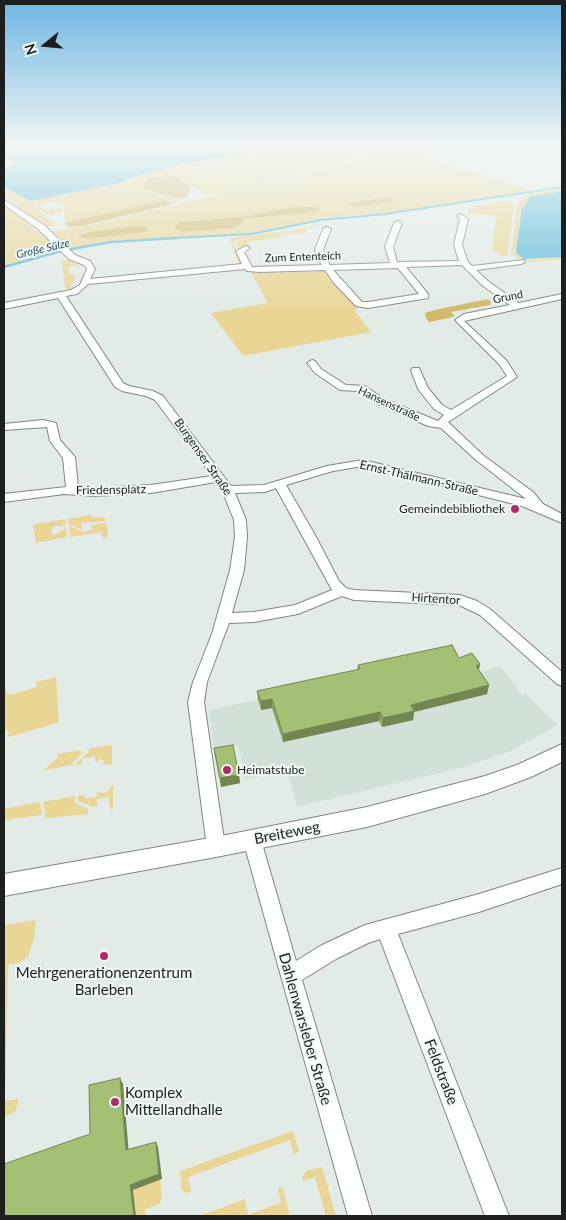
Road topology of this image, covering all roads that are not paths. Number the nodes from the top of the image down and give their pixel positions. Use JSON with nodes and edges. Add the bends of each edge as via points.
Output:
{"nodes":[{"id":1,"x":5,"y":203,"type":"edge"},
{"id":2,"x":461,"y":216,"type":"dead end"},
{"id":3,"x":398,"y":223,"type":"dead end"},
{"id":4,"x":326,"y":229,"type":"dead end"},
{"id":5,"x":246,"y":248,"type":"dead end"},
{"id":6,"x":521,"y":262,"type":"dead end"},
{"id":7,"x":396,"y":264,"type":"junction"},
{"id":8,"x":247,"y":266,"type":"junction"},
{"id":9,"x":466,"y":266,"type":"junction"},
{"id":10,"x":327,"y":267,"type":"junction"},
{"id":11,"x":86,"y":282,"type":"junction"},
{"id":12,"x":61,"y":295,"type":"junction"},
{"id":13,"x":562,"y":297,"type":"edge"},
{"id":14,"x":4,"y":306,"type":"edge"},
{"id":15,"x":519,"y":307,"type":"junction"},
{"id":16,"x":312,"y":363,"type":"dead end"},
{"id":17,"x":416,"y":370,"type":"dead end"},
{"id":18,"x":452,"y":415,"type":"junction"},
{"id":19,"x":444,"y":425,"type":"junction"},
{"id":20,"x":4,"y":427,"type":"edge"},
{"id":21,"x":504,"y":476,"type":"junction"},
{"id":22,"x":218,"y":478,"type":"junction"},
{"id":23,"x":279,"y":484,"type":"junction"},
{"id":24,"x":72,"y":490,"type":"junction"},
{"id":25,"x":228,"y":490,"type":"junction"},
{"id":26,"x":492,"y":495,"type":"junction"},
{"id":27,"x":4,"y":498,"type":"edge"},
{"id":28,"x":538,"y":507,"type":"junction"},
{"id":29,"x":562,"y":520,"type":"edge"},
{"id":30,"x":341,"y":591,"type":"junction"},
{"id":31,"x":225,"y":618,"type":"junction"},
{"id":32,"x":562,"y":680,"type":"edge"},
{"id":33,"x":562,"y":752,"type":"edge"},
{"id":34,"x":252,"y":840,"type":"junction"},
{"id":35,"x":216,"y":847,"type":"junction"},
{"id":36,"x":562,"y":876,"type":"edge"},
{"id":37,"x":4,"y":885,"type":"edge"},
{"id":38,"x":386,"y":928,"type":"junction"},
{"id":39,"x":290,"y":976,"type":"junction"},
{"id":40,"x":360,"y":1216,"type":"edge"},
{"id":41,"x":497,"y":1216,"type":"edge"}],
"edges":[{"from":1,"to":11,"type":"street","via":[[46,231],[73,258],[87,263],[91,273]]},
{"from":2,"to":9,"type":"street","via":[[464,219],[458,246]]},
{"from":3,"to":7,"type":"street","via":[[390,246]]},
{"from":4,"to":10,"type":"street","via":[[320,250]]},
{"from":5,"to":8,"type":"street","via":[[240,251]]},
{"from":6,"to":9,"type":"street","name":"Zum Ententeich"},
{"from":7,"to":9,"type":"street","name":"Zum Ententeich"},
{"from":7,"to":10,"type":"street","name":"Zum Ententeich"},
{"from":7,"to":10,"type":"street","via":[[425,296],[368,306],[359,304]]},
{"from":8,"to":10,"type":"street","name":"Zum Ententeich","via":[[260,270]]},
{"from":8,"to":11,"type":"street","name":"Zum Ententeich"},
{"from":9,"to":15,"type":"street"},
{"from":11,"to":12,"type":"street","via":[[80,290]]},
{"from":12,"to":14,"type":"street"},
{"from":12,"to":22,"type":"street","name":"Burgenser Straße","via":[[119,385],[149,392],[164,402]]},
{"from":13,"to":15,"type":"street","name":"Grund"},
{"from":15,"to":18,"type":"street","name":"Grund","via":[[459,320],[503,362],[512,377]]},
{"from":16,"to":19,"type":"street","name":"Hansenstraße","via":[[318,371],[344,388],[361,388],[380,401],[432,424]]},
{"from":17,"to":18,"type":"street","name":"Hansenstraße","via":[[423,388],[438,407]]},
{"from":18,"to":19,"type":"street"},
{"from":19,"to":21,"type":"street","via":[[467,448]]},
{"from":20,"to":24,"type":"street","via":[[52,424],[55,441],[69,457]]},
{"from":21,"to":26,"type":"street","name":"Ernst-Thälmann-Straße"},
{"from":21,"to":28,"type":"street","via":[[529,495]]},
{"from":22,"to":24,"type":"street","name":"Friedensplatz","via":[[140,490]]},
{"from":22,"to":25,"type":"street","name":"Burgenser Straße"},
{"from":23,"to":25,"type":"street","name":"Ernst-Thälmann-Straße"},
{"from":23,"to":26,"type":"street","name":"Ernst-Thälmann-Straße","via":[[360,463]]},
{"from":23,"to":30,"type":"street","via":[[334,584]]},
{"from":24,"to":27,"type":"street","name":"Friedensplatz"},
{"from":25,"to":31,"type":"street","name":"Burgenser Straße","via":[[240,520],[241,537]]},
{"from":26,"to":28,"type":"street","name":"Ernst-Thälmann-Straße"},
{"from":28,"to":29,"type":"street","name":"Ernst-Thälmann-Straße"},
{"from":30,"to":31,"type":"street","via":[[298,609],[254,617]]},
{"from":30,"to":32,"type":"street","name":"Hirtentor","via":[[354,595],[460,600],[472,604]]},
{"from":31,"to":35,"type":"street","name":"Burgenser Straße","via":[[200,682],[196,702]]},
{"from":33,"to":34,"type":"street","name":"Breiteweg","via":[[505,779],[447,797]]},
{"from":34,"to":35,"type":"street","name":"Breiteweg"},
{"from":34,"to":39,"type":"street","name":"Dahlenwarsleber Straße"},
{"from":35,"to":37,"type":"street","name":"Breiteweg"},
{"from":36,"to":38,"type":"street"},
{"from":38,"to":39,"type":"street","via":[[348,942]]},
{"from":38,"to":41,"type":"street","name":"Feldstraße"},
{"from":39,"to":40,"type":"street","name":"Dahlenwarsleber Straße"}]}
